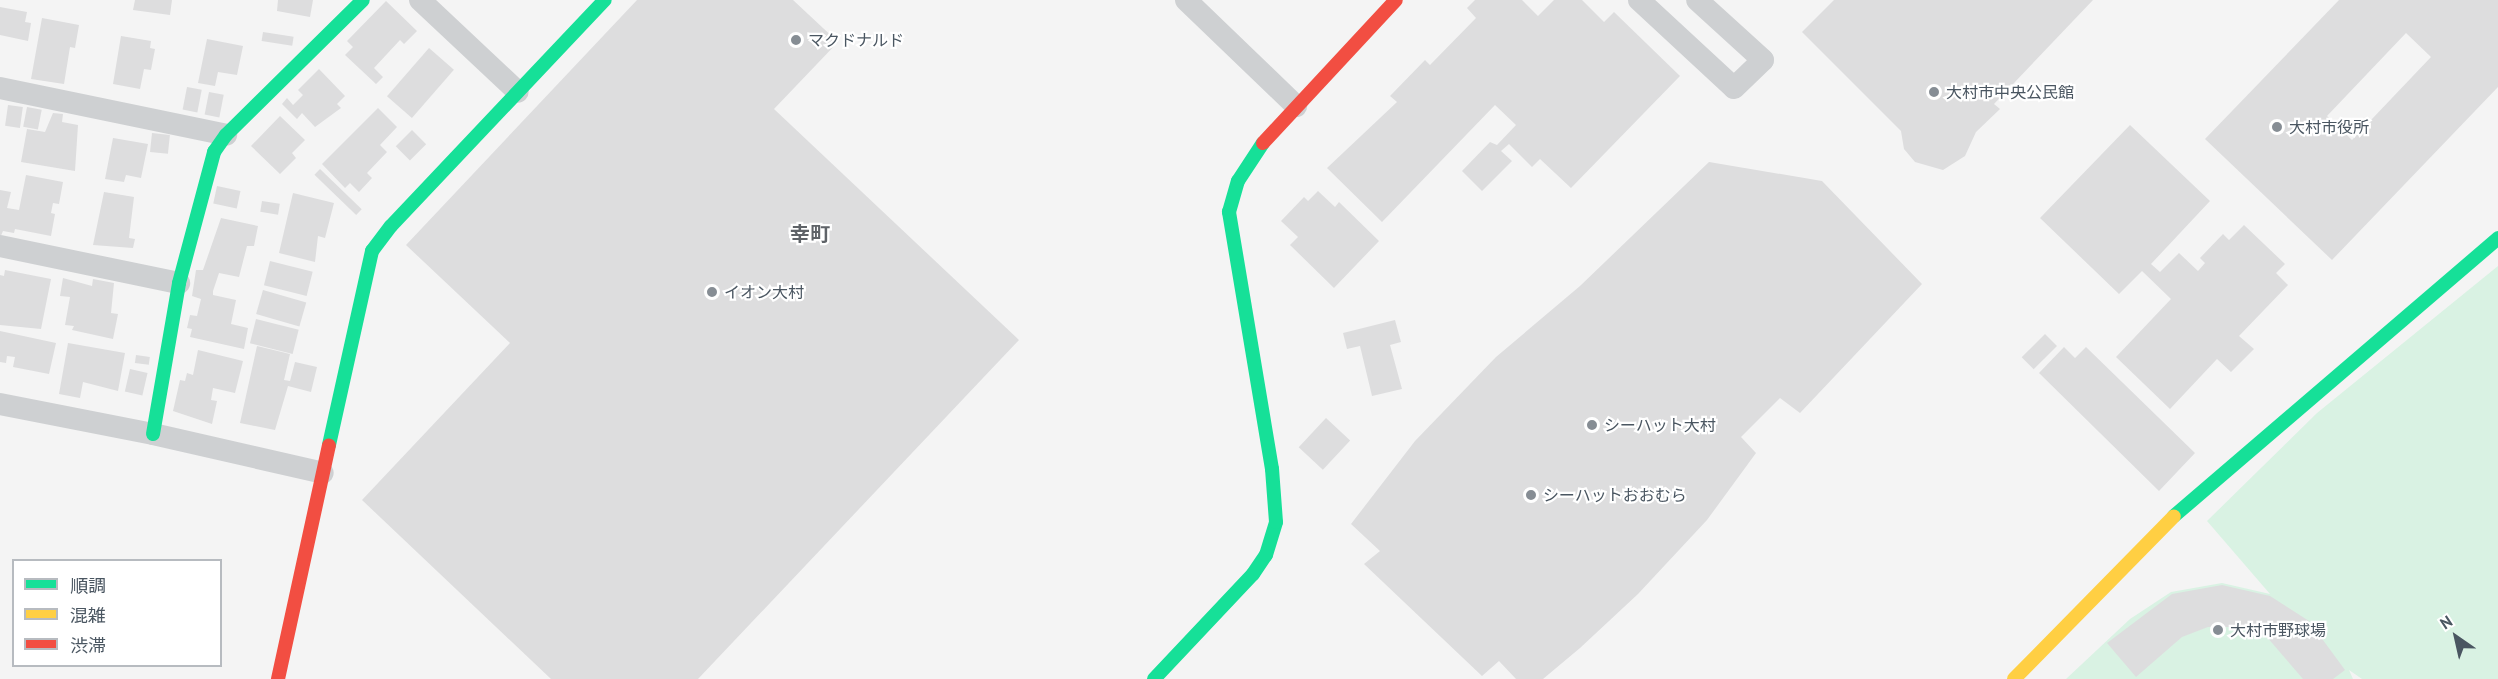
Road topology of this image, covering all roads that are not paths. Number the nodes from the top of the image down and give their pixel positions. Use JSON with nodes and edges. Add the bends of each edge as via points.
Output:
{"nodes":[{"id":1,"x":363,"y":0,"type":"edge"},
{"id":2,"x":420,"y":0,"type":"edge"},
{"id":3,"x":605,"y":0,"type":"edge"},
{"id":4,"x":1186,"y":0,"type":"edge"},
{"id":5,"x":1396,"y":0,"type":"edge"},
{"id":6,"x":1639,"y":0,"type":"edge"},
{"id":7,"x":1697,"y":0,"type":"edge"},
{"id":8,"x":0,"y":88,"type":"edge"},
{"id":9,"x":518,"y":92,"type":"junction"},
{"id":10,"x":1296,"y":106,"type":"junction"},
{"id":11,"x":226,"y":135,"type":"junction"},
{"id":12,"x":2498,"y":238,"type":"edge"},
{"id":13,"x":0,"y":246,"type":"edge"},
{"id":14,"x":179,"y":282,"type":"junction"},
{"id":15,"x":0,"y":404,"type":"edge"},
{"id":16,"x":153,"y":434,"type":"junction"},
{"id":17,"x":323,"y":473,"type":"junction"},
{"id":18,"x":278,"y":679,"type":"edge"},
{"id":19,"x":1154,"y":679,"type":"edge"},
{"id":20,"x":2014,"y":679,"type":"edge"}],
"edges":[{"from":1,"to":11,"type":"street"},
{"from":2,"to":9,"type":"street"},
{"from":3,"to":9,"type":"street"},
{"from":4,"to":10,"type":"street"},
{"from":5,"to":10,"type":"street"},
{"from":6,"to":7,"type":"street","via":[[1734,88],[1763,60]]},
{"from":8,"to":11,"type":"street"},
{"from":9,"to":17,"type":"street","via":[[372,251]]},
{"from":10,"to":19,"type":"street","via":[[1258,148],[1238,181],[1229,212],[1272,469],[1276,522],[1266,555],[1253,574]]},
{"from":11,"to":14,"type":"street","via":[[214,152]]},
{"from":12,"to":20,"type":"street","via":[[2151,537]]},
{"from":13,"to":14,"type":"street"},
{"from":14,"to":16,"type":"street"},
{"from":15,"to":16,"type":"street"},
{"from":16,"to":17,"type":"street"},
{"from":17,"to":18,"type":"street"}]}
